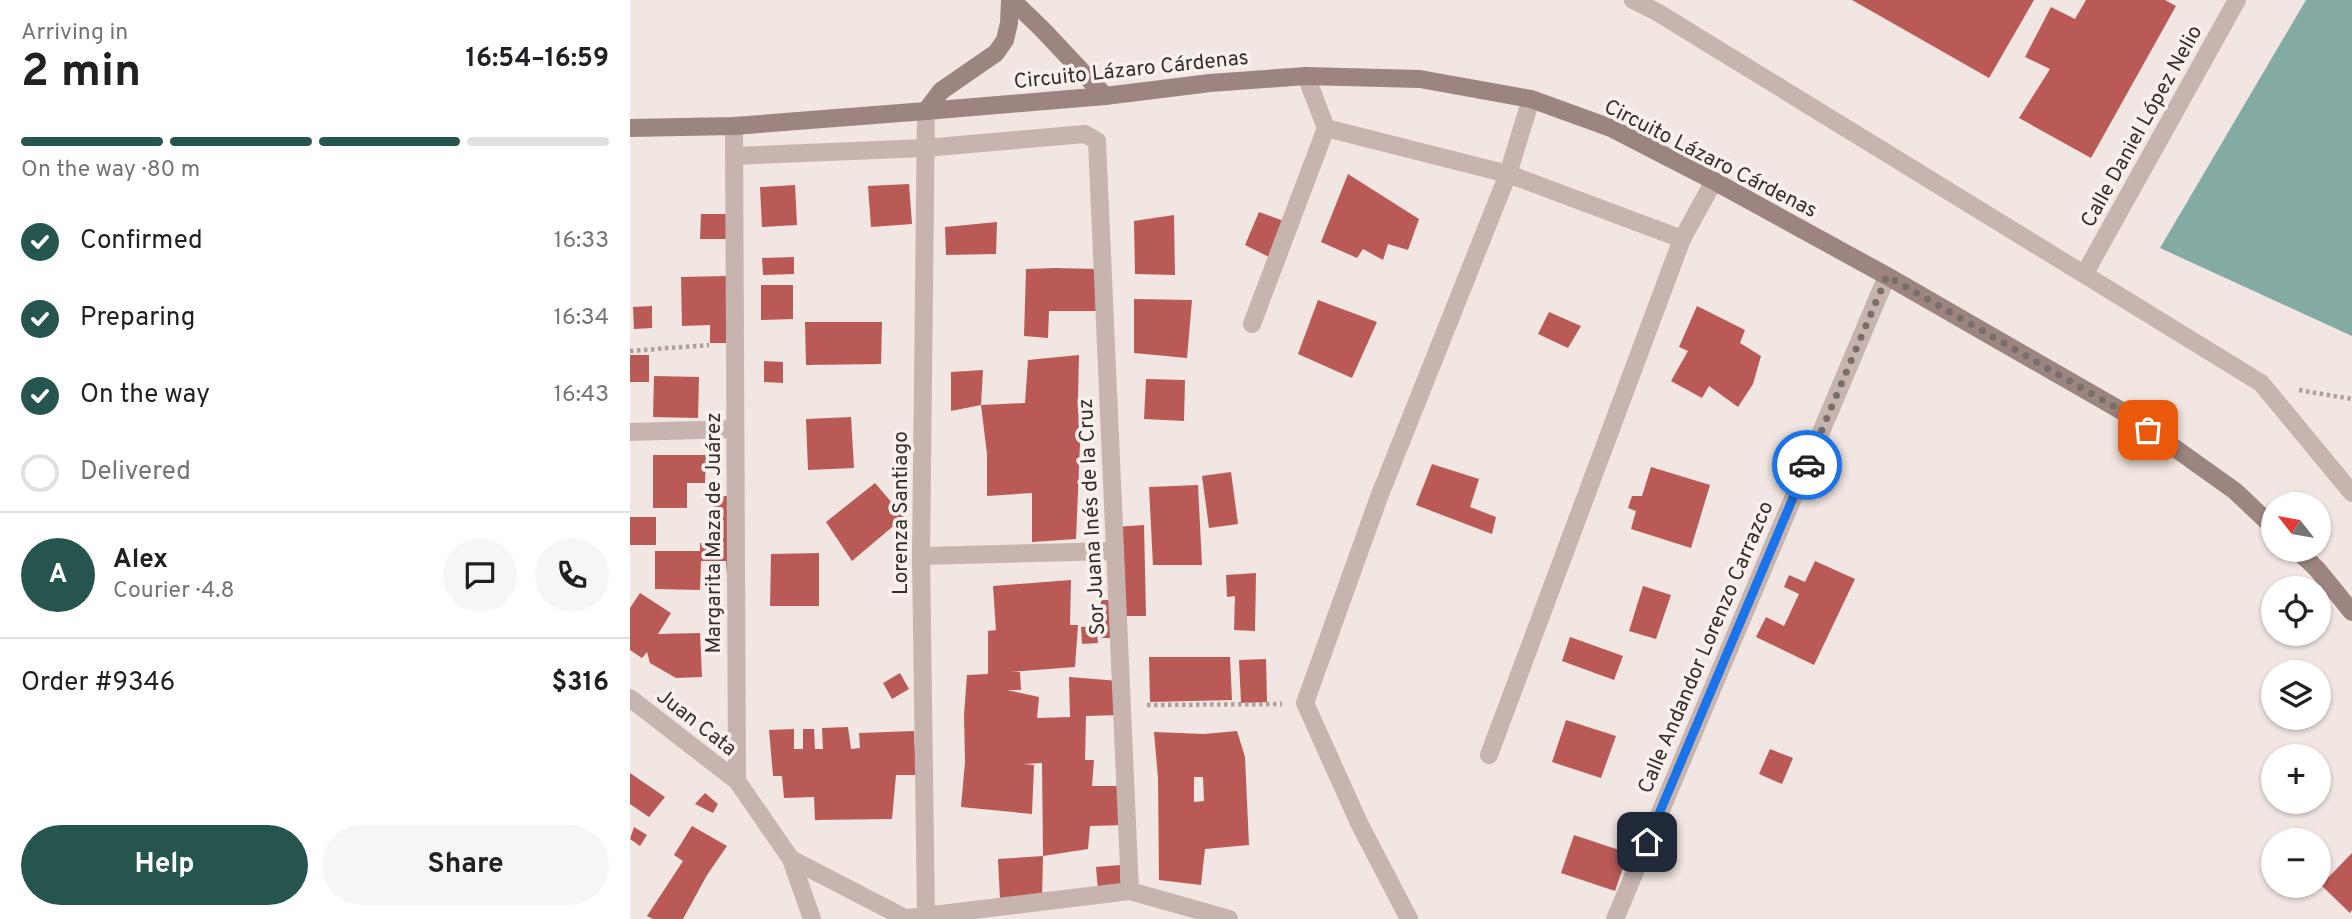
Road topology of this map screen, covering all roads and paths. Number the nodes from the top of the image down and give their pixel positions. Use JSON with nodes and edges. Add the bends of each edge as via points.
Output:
{"nodes":[{"id":1,"x":1011,"y":0,"type":"edge"},
{"id":2,"x":1633,"y":0,"type":"edge"},
{"id":3,"x":2237,"y":0,"type":"edge"},
{"id":4,"x":1306,"y":76,"type":"junction"},
{"id":5,"x":1105,"y":96,"type":"junction"},
{"id":6,"x":1531,"y":99,"type":"junction"},
{"id":7,"x":926,"y":111,"type":"junction"},
{"id":8,"x":734,"y":126,"type":"junction"},
{"id":9,"x":630,"y":128,"type":"edge"},
{"id":10,"x":1326,"y":128,"type":"junction"},
{"id":11,"x":925,"y":148,"type":"junction"},
{"id":12,"x":734,"y":156,"type":"junction"},
{"id":13,"x":1508,"y":174,"type":"junction"},
{"id":14,"x":1714,"y":181,"type":"junction"},
{"id":15,"x":1682,"y":239,"type":"junction"},
{"id":16,"x":2085,"y":274,"type":"junction"},
{"id":17,"x":1887,"y":276,"type":"junction"},
{"id":18,"x":1252,"y":324,"type":"dead end"},
{"id":19,"x":735,"y":344,"type":"junction"},
{"id":20,"x":630,"y":351,"type":"edge"},
{"id":21,"x":2261,"y":383,"type":"junction"},
{"id":22,"x":2352,"y":399,"type":"edge"},
{"id":23,"x":735,"y":429,"type":"junction"},
{"id":24,"x":630,"y":432,"type":"edge"},
{"id":25,"x":2352,"y":493,"type":"edge"},
{"id":26,"x":2261,"y":516,"type":"edge"},
{"id":27,"x":1115,"y":551,"type":"junction"},
{"id":28,"x":921,"y":556,"type":"junction"},
{"id":29,"x":2310,"y":562,"type":"edge"},
{"id":30,"x":2352,"y":612,"type":"edge"},
{"id":31,"x":630,"y":698,"type":"edge"},
{"id":32,"x":1305,"y":704,"type":"junction"},
{"id":33,"x":1122,"y":705,"type":"junction"},
{"id":34,"x":1489,"y":755,"type":"dead end"},
{"id":35,"x":737,"y":781,"type":"junction"},
{"id":36,"x":791,"y":859,"type":"junction"},
{"id":37,"x":1130,"y":891,"type":"junction"},
{"id":38,"x":1197,"y":914,"type":"edge"},
{"id":39,"x":926,"y":915,"type":"junction"},
{"id":40,"x":901,"y":918,"type":"edge"},
{"id":41,"x":812,"y":919,"type":"edge"},
{"id":42,"x":1229,"y":919,"type":"edge"},
{"id":43,"x":1409,"y":919,"type":"edge"},
{"id":44,"x":1615,"y":919,"type":"edge"}],
"edges":[{"from":1,"to":5,"type":"street"},
{"from":1,"to":7,"type":"street","via":[[1005,40],[996,53],[941,92]]},
{"from":2,"to":16,"type":"street"},
{"from":3,"to":16,"type":"street","name":"Calle Daniel López Nelio"},
{"from":4,"to":5,"type":"street","name":"Circuito Lázaro Cárdenas"},
{"from":4,"to":6,"type":"street","name":"Circuito Lázaro Cárdenas","via":[[1420,79]]},
{"from":4,"to":10,"type":"street"},
{"from":5,"to":7,"type":"street","name":"Circuito Lázaro Cárdenas"},
{"from":6,"to":13,"type":"street"},
{"from":6,"to":14,"type":"street","name":"Circuito Lázaro Cárdenas","via":[[1611,128]]},
{"from":7,"to":8,"type":"street","name":"Circuito Lázaro Cárdenas"},
{"from":7,"to":11,"type":"street","name":"Lorenza Santiago"},
{"from":8,"to":9,"type":"street","name":"Circuito Lázaro Cárdenas"},
{"from":8,"to":12,"type":"street","name":"Margarita Maza de Juárez"},
{"from":10,"to":13,"type":"street"},
{"from":10,"to":18,"type":"street"},
{"from":11,"to":12,"type":"street"},
{"from":11,"to":27,"type":"street","name":"Sor Juana Inés de la Cruz","via":[[1085,134],[1097,141]]},
{"from":11,"to":28,"type":"street","name":"Lorenza Santiago"},
{"from":12,"to":19,"type":"street","name":"Margarita Maza de Juárez"},
{"from":13,"to":15,"type":"street"},
{"from":13,"to":32,"type":"street","via":[[1380,497]]},
{"from":14,"to":15,"type":"street"},
{"from":14,"to":17,"type":"street","name":"Circuito Lázaro Cárdenas"},
{"from":15,"to":34,"type":"street"},
{"from":16,"to":21,"type":"street"},
{"from":17,"to":26,"type":"street","name":"Circuito Lázaro Cárdenas","via":[[2127,414],[2235,491]]},
{"from":17,"to":44,"type":"street","name":"Calle Andandor Lorenzo Carrazco"},
{"from":19,"to":20,"type":"path"},
{"from":19,"to":23,"type":"street","name":"Margarita Maza de Juárez"},
{"from":21,"to":22,"type":"path"},
{"from":21,"to":25,"type":"street"},
{"from":23,"to":24,"type":"street"},
{"from":23,"to":35,"type":"street","name":"Margarita Maza de Juárez"},
{"from":27,"to":28,"type":"street"},
{"from":27,"to":33,"type":"street","name":"Sor Juana Inés de la Cruz"},
{"from":28,"to":39,"type":"street","name":"Lorenza Santiago"},
{"from":29,"to":30,"type":"street"},
{"from":31,"to":35,"type":"street","name":"Juan Cata"},
{"from":32,"to":33,"type":"path"},
{"from":32,"to":43,"type":"street"},
{"from":33,"to":37,"type":"street","name":"Sor Juana Inés de la Cruz"},
{"from":35,"to":36,"type":"street"},
{"from":36,"to":40,"type":"street"},
{"from":36,"to":41,"type":"street"},
{"from":37,"to":38,"type":"street"},
{"from":37,"to":39,"type":"street"},
{"from":38,"to":42,"type":"street"},
{"from":39,"to":40,"type":"street"}]}
